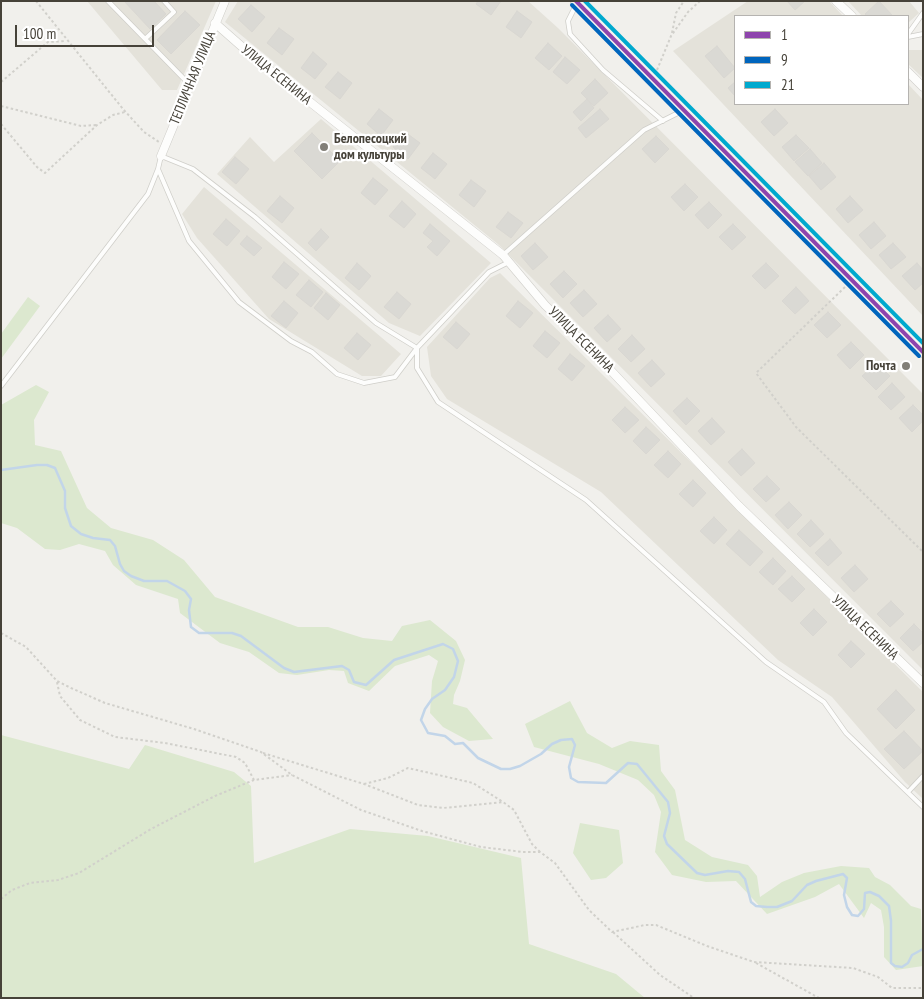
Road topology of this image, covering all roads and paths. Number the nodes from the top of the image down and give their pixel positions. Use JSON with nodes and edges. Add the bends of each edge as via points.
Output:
{"nodes":[{"id":1,"x":36,"y":1,"type":"edge"},
{"id":2,"x":108,"y":1,"type":"edge"},
{"id":3,"x":164,"y":1,"type":"edge"},
{"id":4,"x":225,"y":1,"type":"edge"},
{"id":5,"x":684,"y":1,"type":"edge"},
{"id":6,"x":700,"y":1,"type":"edge"},
{"id":7,"x":836,"y":1,"type":"edge"},
{"id":8,"x":577,"y":2,"type":"edge"},
{"id":9,"x":923,"y":13,"type":"edge"},
{"id":10,"x":851,"y":15,"type":"edge"},
{"id":11,"x":215,"y":23,"type":"junction"},
{"id":12,"x":909,"y":34,"type":"edge"},
{"id":13,"x":923,"y":34,"type":"edge"},
{"id":14,"x":909,"y":35,"type":"edge"},
{"id":15,"x":671,"y":36,"type":"junction"},
{"id":16,"x":145,"y":39,"type":"junction"},
{"id":17,"x":66,"y":40,"type":"junction"},
{"id":18,"x":909,"y":73,"type":"edge"},
{"id":19,"x":654,"y":80,"type":"junction"},
{"id":20,"x":1,"y":82,"type":"edge"},
{"id":21,"x":190,"y":85,"type":"junction"},
{"id":22,"x":923,"y":87,"type":"edge"},
{"id":23,"x":1,"y":106,"type":"edge"},
{"id":24,"x":684,"y":110,"type":"junction"},
{"id":25,"x":126,"y":112,"type":"junction"},
{"id":26,"x":662,"y":121,"type":"junction"},
{"id":27,"x":1,"y":124,"type":"edge"},
{"id":28,"x":97,"y":125,"type":"junction"},
{"id":29,"x":165,"y":146,"type":"junction"},
{"id":30,"x":161,"y":156,"type":"junction"},
{"id":31,"x":158,"y":169,"type":"junction"},
{"id":32,"x":503,"y":255,"type":"junction"},
{"id":33,"x":508,"y":262,"type":"junction"},
{"id":34,"x":852,"y":281,"type":"junction"},
{"id":35,"x":417,"y":348,"type":"junction"},
{"id":36,"x":923,"y":352,"type":"edge"},
{"id":37,"x":1,"y":386,"type":"edge"},
{"id":38,"x":923,"y":552,"type":"edge"},
{"id":39,"x":1,"y":633,"type":"edge"},
{"id":40,"x":57,"y":682,"type":"junction"},
{"id":41,"x":923,"y":684,"type":"edge"},
{"id":42,"x":261,"y":752,"type":"junction"},
{"id":43,"x":292,"y":775,"type":"junction"},
{"id":44,"x":923,"y":776,"type":"edge"},
{"id":45,"x":254,"y":780,"type":"junction"},
{"id":46,"x":364,"y":784,"type":"junction"},
{"id":47,"x":908,"y":792,"type":"junction"},
{"id":48,"x":503,"y":802,"type":"junction"},
{"id":49,"x":923,"y":807,"type":"edge"},
{"id":50,"x":540,"y":852,"type":"junction"},
{"id":51,"x":1,"y":898,"type":"edge"},
{"id":52,"x":612,"y":932,"type":"junction"},
{"id":53,"x":754,"y":962,"type":"junction"},
{"id":54,"x":923,"y":988,"type":"edge"},
{"id":55,"x":694,"y":998,"type":"edge"},
{"id":56,"x":820,"y":998,"type":"edge"}],
"edges":[{"from":1,"to":17,"type":"path"},
{"from":2,"to":16,"type":"lane"},
{"from":3,"to":16,"type":"lane","via":[[174,12]]},
{"from":4,"to":11,"type":"street","name":"ТЕПЛИЧНАЯ УЛИЦА"},
{"from":5,"to":15,"type":"path","via":[[676,13]]},
{"from":6,"to":15,"type":"path"},
{"from":7,"to":10,"type":"street"},
{"from":8,"to":19,"type":"main road"},
{"from":8,"to":26,"type":"lane","via":[[568,21],[570,34],[603,70]]},
{"from":9,"to":12,"type":"lane"},
{"from":11,"to":21,"type":"street","name":"ТЕПЛИЧНАЯ УЛИЦА"},
{"from":11,"to":32,"type":"street","name":"УЛИЦА ЕСЕНИНА"},
{"from":13,"to":14,"type":"lane"},
{"from":15,"to":19,"type":"path"},
{"from":16,"to":21,"type":"lane"},
{"from":17,"to":20,"type":"path","via":[[48,42]]},
{"from":17,"to":25,"type":"path"},
{"from":18,"to":22,"type":"street"},
{"from":19,"to":24,"type":"main road"},
{"from":21,"to":29,"type":"street","name":"ТЕПЛИЧНАЯ УЛИЦА"},
{"from":23,"to":28,"type":"path","via":[[81,126]]},
{"from":24,"to":26,"type":"lane"},
{"from":24,"to":34,"type":"main road"},
{"from":25,"to":28,"type":"path","via":[[113,115]]},
{"from":25,"to":29,"type":"path","via":[[144,132]]},
{"from":26,"to":32,"type":"lane","via":[[644,130],[617,152]]},
{"from":27,"to":28,"type":"path","via":[[45,173]]},
{"from":29,"to":30,"type":"street","name":"ТЕПЛИЧНАЯ УЛИЦА"},
{"from":30,"to":31,"type":"lane"},
{"from":30,"to":35,"type":"lane","via":[[193,170],[255,217],[376,322]]},
{"from":31,"to":35,"type":"lane","via":[[188,241],[239,302],[291,341],[312,352],[337,374],[364,383],[395,377]]},
{"from":31,"to":37,"type":"lane","via":[[148,194]]},
{"from":32,"to":33,"type":"street","name":"УЛИЦА ЕСЕНИНА"},
{"from":33,"to":35,"type":"lane","via":[[489,272]]},
{"from":33,"to":41,"type":"street","name":"УЛИЦА ЕСЕНИНА","via":[[545,305],[739,506]]},
{"from":34,"to":36,"type":"main road"},
{"from":34,"to":38,"type":"path","via":[[756,373],[796,426]]},
{"from":35,"to":47,"type":"lane","via":[[416,368],[438,402],[586,500],[766,662],[824,702],[846,733]]},
{"from":39,"to":40,"type":"path","via":[[26,647]]},
{"from":40,"to":42,"type":"path","via":[[105,703]]},
{"from":40,"to":45,"type":"path","via":[[60,696],[80,720],[115,737],[236,757],[245,763]]},
{"from":42,"to":43,"type":"path"},
{"from":42,"to":46,"type":"path"},
{"from":43,"to":45,"type":"path"},
{"from":43,"to":50,"type":"path","via":[[361,810],[422,831],[481,847]]},
{"from":44,"to":47,"type":"lane"},
{"from":45,"to":51,"type":"path","via":[[151,829],[79,873],[58,880],[30,883]]},
{"from":46,"to":48,"type":"path","via":[[418,805],[443,808]]},
{"from":46,"to":48,"type":"path","via":[[388,778],[408,768],[473,783]]},
{"from":47,"to":49,"type":"lane"},
{"from":48,"to":50,"type":"path","via":[[514,810],[532,844]]},
{"from":50,"to":52,"type":"path","via":[[555,863],[589,910]]},
{"from":52,"to":53,"type":"path","via":[[656,925]]},
{"from":52,"to":55,"type":"path","via":[[660,976]]},
{"from":53,"to":54,"type":"path","via":[[853,968],[878,976],[892,988]]},
{"from":53,"to":56,"type":"path"}]}
